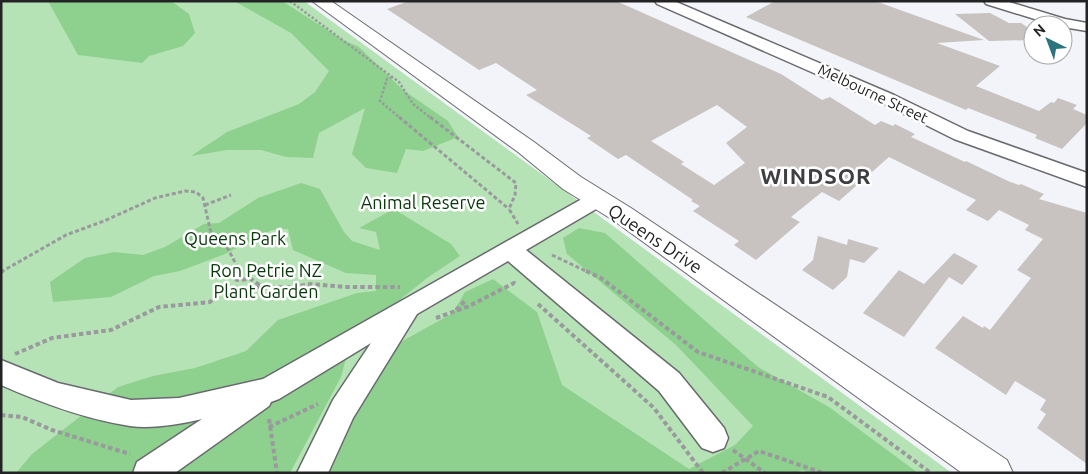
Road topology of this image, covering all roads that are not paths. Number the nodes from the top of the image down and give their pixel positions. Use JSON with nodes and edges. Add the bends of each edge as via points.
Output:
{"nodes":[{"id":1,"x":320,"y":1,"type":"edge"},
{"id":2,"x":662,"y":1,"type":"edge"},
{"id":3,"x":991,"y":1,"type":"edge"},
{"id":4,"x":1087,"y":28,"type":"edge"},
{"id":5,"x":1087,"y":180,"type":"edge"},
{"id":6,"x":596,"y":200,"type":"junction"},
{"id":7,"x":515,"y":238,"type":"junction"},
{"id":8,"x":416,"y":304,"type":"junction"},
{"id":9,"x":5,"y":364,"type":"edge"},
{"id":10,"x":269,"y":390,"type":"junction"},
{"id":11,"x":713,"y":438,"type":"road end"},
{"id":12,"x":155,"y":468,"type":"edge"},
{"id":13,"x":312,"y":473,"type":"edge"},
{"id":14,"x":994,"y":473,"type":"edge"}],
"edges":[{"from":1,"to":6,"type":"main road","name":"Queens Drive"},
{"from":2,"to":5,"type":"street","name":"Melbourne Street","via":[[888,98],[961,135]]},
{"from":3,"to":4,"type":"street"},
{"from":6,"to":7,"type":"street"},
{"from":6,"to":14,"type":"main road","name":"Queens Drive","via":[[622,214]]},
{"from":7,"to":8,"type":"street"},
{"from":7,"to":11,"type":"street","via":[[669,382]]},
{"from":8,"to":10,"type":"street"},
{"from":8,"to":13,"type":"street","via":[[343,409]]},
{"from":9,"to":10,"type":"street","via":[[56,395],[131,413],[179,411]]},
{"from":10,"to":12,"type":"street"}]}
